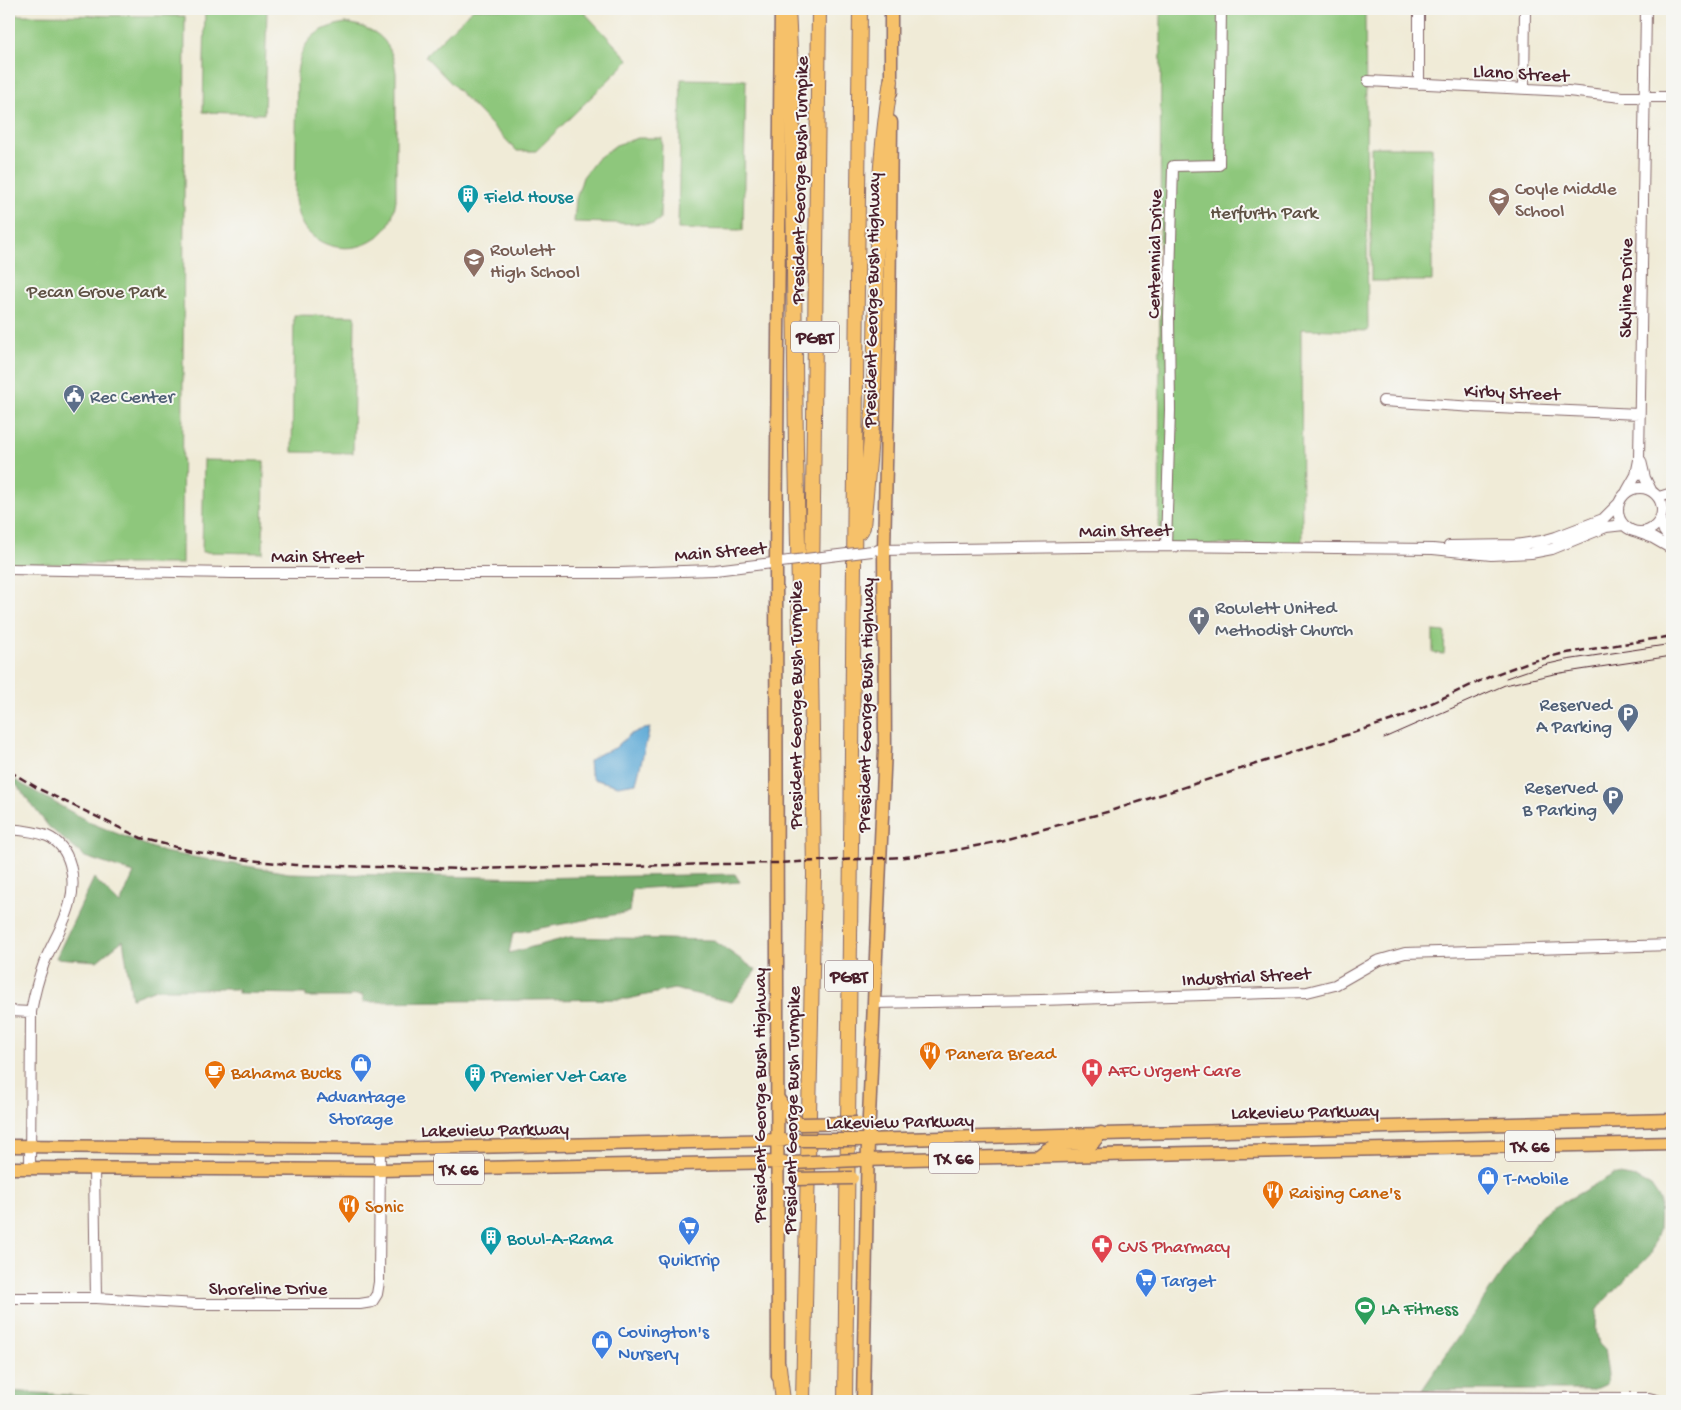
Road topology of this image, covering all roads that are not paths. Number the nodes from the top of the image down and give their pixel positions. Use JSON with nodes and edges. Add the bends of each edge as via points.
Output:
{"nodes":[{"id":1,"x":781,"y":9,"type":"edge"},
{"id":2,"x":788,"y":9,"type":"edge"},
{"id":3,"x":819,"y":9,"type":"edge"},
{"id":4,"x":860,"y":9,"type":"edge"},
{"id":5,"x":892,"y":9,"type":"edge"},
{"id":6,"x":1221,"y":9,"type":"edge"},
{"id":7,"x":1419,"y":9,"type":"edge"},
{"id":8,"x":1525,"y":9,"type":"edge"},
{"id":9,"x":1646,"y":9,"type":"edge"},
{"id":10,"x":891,"y":81,"type":"junction"},
{"id":11,"x":1368,"y":81,"type":"dead end"},
{"id":12,"x":1418,"y":84,"type":"junction"},
{"id":13,"x":1524,"y":88,"type":"junction"},
{"id":14,"x":1645,"y":97,"type":"junction"},
{"id":15,"x":1672,"y":97,"type":"edge"},
{"id":16,"x":1383,"y":400,"type":"dead end"},
{"id":17,"x":1639,"y":414,"type":"junction"},
{"id":18,"x":1639,"y":448,"type":"junction"},
{"id":19,"x":1627,"y":491,"type":"junction"},
{"id":20,"x":1672,"y":493,"type":"edge"},
{"id":21,"x":1655,"y":494,"type":"junction"},
{"id":22,"x":1619,"y":503,"type":"junction"},
{"id":23,"x":1672,"y":503,"type":"edge"},
{"id":24,"x":1661,"y":515,"type":"junction"},
{"id":25,"x":1624,"y":525,"type":"junction"},
{"id":26,"x":1636,"y":532,"type":"junction"},
{"id":27,"x":1672,"y":542,"type":"edge"},
{"id":28,"x":1166,"y":546,"type":"junction"},
{"id":29,"x":1434,"y":549,"type":"junction"},
{"id":30,"x":1672,"y":549,"type":"edge"},
{"id":31,"x":854,"y":550,"type":"junction"},
{"id":32,"x":878,"y":550,"type":"junction"},
{"id":33,"x":776,"y":562,"type":"junction"},
{"id":34,"x":9,"y":569,"type":"edge"},
{"id":35,"x":810,"y":664,"type":"junction"},
{"id":36,"x":9,"y":829,"type":"edge"},
{"id":37,"x":1672,"y":945,"type":"edge"},
{"id":38,"x":873,"y":1003,"type":"junction"},
{"id":39,"x":9,"y":1011,"type":"edge"},
{"id":40,"x":31,"y":1012,"type":"junction"},
{"id":41,"x":777,"y":1097,"type":"junction"},
{"id":42,"x":869,"y":1113,"type":"junction"},
{"id":43,"x":1672,"y":1120,"type":"edge"},
{"id":44,"x":1444,"y":1125,"type":"junction"},
{"id":45,"x":1219,"y":1130,"type":"junction"},
{"id":46,"x":1101,"y":1133,"type":"junction"},
{"id":47,"x":777,"y":1140,"type":"junction"},
{"id":48,"x":863,"y":1140,"type":"junction"},
{"id":49,"x":1672,"y":1143,"type":"edge"},
{"id":50,"x":578,"y":1145,"type":"junction"},
{"id":51,"x":9,"y":1146,"type":"edge"},
{"id":52,"x":31,"y":1146,"type":"junction"},
{"id":53,"x":1445,"y":1148,"type":"junction"},
{"id":54,"x":380,"y":1149,"type":"junction"},
{"id":55,"x":1219,"y":1152,"type":"junction"},
{"id":56,"x":1040,"y":1155,"type":"junction"},
{"id":57,"x":863,"y":1160,"type":"junction"},
{"id":58,"x":777,"y":1162,"type":"junction"},
{"id":59,"x":579,"y":1167,"type":"junction"},
{"id":60,"x":9,"y":1168,"type":"edge"},
{"id":61,"x":30,"y":1168,"type":"junction"},
{"id":62,"x":94,"y":1168,"type":"junction"},
{"id":63,"x":380,"y":1170,"type":"junction"},
{"id":64,"x":778,"y":1207,"type":"junction"},
{"id":65,"x":867,"y":1211,"type":"junction"},
{"id":66,"x":9,"y":1298,"type":"edge"},
{"id":67,"x":96,"y":1298,"type":"junction"},
{"id":68,"x":779,"y":1367,"type":"junction"},
{"id":69,"x":1257,"y":1399,"type":"edge"},
{"id":70,"x":1386,"y":1399,"type":"edge"},
{"id":71,"x":1404,"y":1399,"type":"edge"},
{"id":72,"x":1490,"y":1399,"type":"edge"},
{"id":73,"x":776,"y":1401,"type":"edge"},
{"id":74,"x":783,"y":1401,"type":"edge"},
{"id":75,"x":803,"y":1401,"type":"edge"},
{"id":76,"x":844,"y":1401,"type":"edge"},
{"id":77,"x":863,"y":1401,"type":"edge"},
{"id":78,"x":1194,"y":1401,"type":"edge"},
{"id":79,"x":1660,"y":1401,"type":"edge"}],
"edges":[{"from":1,"to":33,"type":"main road","name":"President George Bush Highway"},
{"from":2,"to":35,"type":"highway","via":[[792,87],[800,635]]},
{"from":3,"to":35,"type":"highway","name":"President George Bush Turnpike","number":"PGBT"},
{"from":4,"to":31,"type":"highway","number":"PGBT"},
{"from":5,"to":10,"type":"main road","name":"President George Bush Highway"},
{"from":6,"to":28,"type":"street","name":"Centennial Drive","via":[[1219,165],[1173,166]]},
{"from":7,"to":12,"type":"street"},
{"from":8,"to":13,"type":"street"},
{"from":9,"to":14,"type":"street","name":"Skyline Drive"},
{"from":10,"to":31,"type":"highway","via":[[883,129],[878,201],[874,394],[863,527]]},
{"from":10,"to":32,"type":"main road","name":"President George Bush Highway","via":[[889,338]]},
{"from":11,"to":12,"type":"street","name":"Llano Street"},
{"from":12,"to":13,"type":"street","name":"Llano Street"},
{"from":13,"to":14,"type":"street","name":"Llano Street"},
{"from":14,"to":15,"type":"street","name":"Llano Street"},
{"from":14,"to":17,"type":"street","name":"Skyline Drive"},
{"from":16,"to":17,"type":"street","name":"Kirby Street"},
{"from":17,"to":18,"type":"street","name":"Skyline Drive"},
{"from":18,"to":19,"type":"street","name":"Skyline Drive","via":[[1636,475]]},
{"from":18,"to":21,"type":"street","name":"Skyline Drive","via":[[1645,478]]},
{"from":19,"to":21,"type":"street","via":[[1639,487]]},
{"from":19,"to":22,"type":"street","name":"Main Street"},
{"from":20,"to":21,"type":"street"},
{"from":21,"to":24,"type":"street"},
{"from":22,"to":25,"type":"street","via":[[1617,510]]},
{"from":22,"to":29,"type":"street","name":"Main Street","via":[[1603,519],[1556,538],[1515,546]]},
{"from":23,"to":24,"type":"street"},
{"from":24,"to":26,"type":"street","via":[[1650,530]]},
{"from":24,"to":27,"type":"street","via":[[1664,531]]},
{"from":25,"to":26,"type":"street"},
{"from":25,"to":29,"type":"street","name":"Main Street","via":[[1606,527],[1568,543],[1532,552],[1484,555]]},
{"from":26,"to":30,"type":"street"},
{"from":28,"to":29,"type":"street","name":"Main Street"},
{"from":28,"to":32,"type":"street","name":"Main Street"},
{"from":31,"to":76,"type":"highway","number":"PGBT"},
{"from":32,"to":33,"type":"street","name":"Main Street","bridge":true},
{"from":32,"to":38,"type":"main road","name":"President George Bush Highway","via":[[885,748]]},
{"from":33,"to":34,"type":"street","name":"Main Street","via":[[715,570],[618,573],[232,573]]},
{"from":33,"to":41,"type":"main road","name":"President George Bush Highway"},
{"from":35,"to":75,"type":"highway","name":"President George Bush Turnpike","number":"PGBT","via":[[814,875]]},
{"from":36,"to":40,"type":"street","via":[[48,836],[63,851],[73,874],[70,904],[44,964]]},
{"from":37,"to":38,"type":"street","name":"Industrial Street","via":[[1405,953],[1377,961],[1335,985],[1307,992]]},
{"from":38,"to":42,"type":"main road","name":"President George Bush Highway"},
{"from":39,"to":40,"type":"street"},
{"from":40,"to":52,"type":"street"},
{"from":41,"to":42,"type":"main road","bridge":true,"via":[[791,1118],[801,1124],[857,1123]]},
{"from":41,"to":47,"type":"main road","name":"President George Bush Highway"},
{"from":42,"to":48,"type":"main road","name":"President George Bush Highway"},
{"from":43,"to":44,"type":"main road","name":"Lakeview Parkway","number":"TX 66"},
{"from":44,"to":45,"type":"main road","name":"Lakeview Parkway","number":"TX 66"},
{"from":44,"to":53,"type":"main road"},
{"from":45,"to":46,"type":"main road","name":"Lakeview Parkway","number":"TX 66"},
{"from":45,"to":55,"type":"main road"},
{"from":46,"to":48,"type":"main road","name":"Lakeview Parkway","number":"TX 66"},
{"from":46,"to":56,"type":"main road","via":[[1092,1144],[1056,1144]]},
{"from":47,"to":48,"type":"main road","name":"Lakeview Parkway","number":"TX 66","bridge":true},
{"from":47,"to":50,"type":"main road","name":"Lakeview Parkway","number":"TX 66"},
{"from":47,"to":58,"type":"main road","name":"President George Bush Highway"},
{"from":48,"to":57,"type":"main road","name":"President George Bush Highway"},
{"from":49,"to":53,"type":"main road","name":"Lakeview Parkway","number":"TX 66"},
{"from":50,"to":54,"type":"main road","name":"Lakeview Parkway","number":"TX 66"},
{"from":50,"to":59,"type":"main road"},
{"from":51,"to":52,"type":"main road","name":"Lakeview Parkway","number":"TX 66"},
{"from":52,"to":54,"type":"main road","name":"Lakeview Parkway","number":"TX 66"},
{"from":52,"to":61,"type":"street"},
{"from":53,"to":55,"type":"main road","name":"Lakeview Parkway","number":"TX 66"},
{"from":54,"to":63,"type":"street","name":"Shoreline Drive"},
{"from":55,"to":56,"type":"main road","name":"Lakeview Parkway","number":"TX 66"},
{"from":56,"to":57,"type":"main road","name":"Lakeview Parkway","number":"TX 66"},
{"from":57,"to":58,"type":"main road","name":"Lakeview Parkway","number":"TX 66","bridge":true},
{"from":57,"to":65,"type":"main road","name":"President George Bush Highway"},
{"from":58,"to":59,"type":"main road","name":"Lakeview Parkway","number":"TX 66"},
{"from":58,"to":64,"type":"main road","name":"President George Bush Highway"},
{"from":59,"to":63,"type":"main road","name":"Lakeview Parkway","number":"TX 66"},
{"from":60,"to":61,"type":"main road","name":"Lakeview Parkway","number":"TX 66"},
{"from":61,"to":62,"type":"main road","name":"Lakeview Parkway","number":"TX 66"},
{"from":62,"to":63,"type":"main road","name":"Lakeview Parkway","number":"TX 66"},
{"from":62,"to":67,"type":"street"},
{"from":63,"to":67,"type":"street","name":"Shoreline Drive","via":[[379,1282],[378,1294],[372,1302],[187,1304]]},
{"from":64,"to":65,"type":"main road","bridge":true,"via":[[786,1185],[794,1179],[852,1178],[863,1187]]},
{"from":64,"to":68,"type":"main road","name":"President George Bush Highway"},
{"from":65,"to":77,"type":"main road","name":"President George Bush Highway"},
{"from":66,"to":67,"type":"street","name":"Shoreline Drive"},
{"from":68,"to":73,"type":"main road","name":"President George Bush Highway"},
{"from":68,"to":74,"type":"highway"},
{"from":69,"to":70,"type":"street"},
{"from":69,"to":78,"type":"street","via":[[1229,1397]]},
{"from":70,"to":71,"type":"street"},
{"from":71,"to":72,"type":"street"},
{"from":72,"to":79,"type":"street","via":[[1650,1398]]}]}
